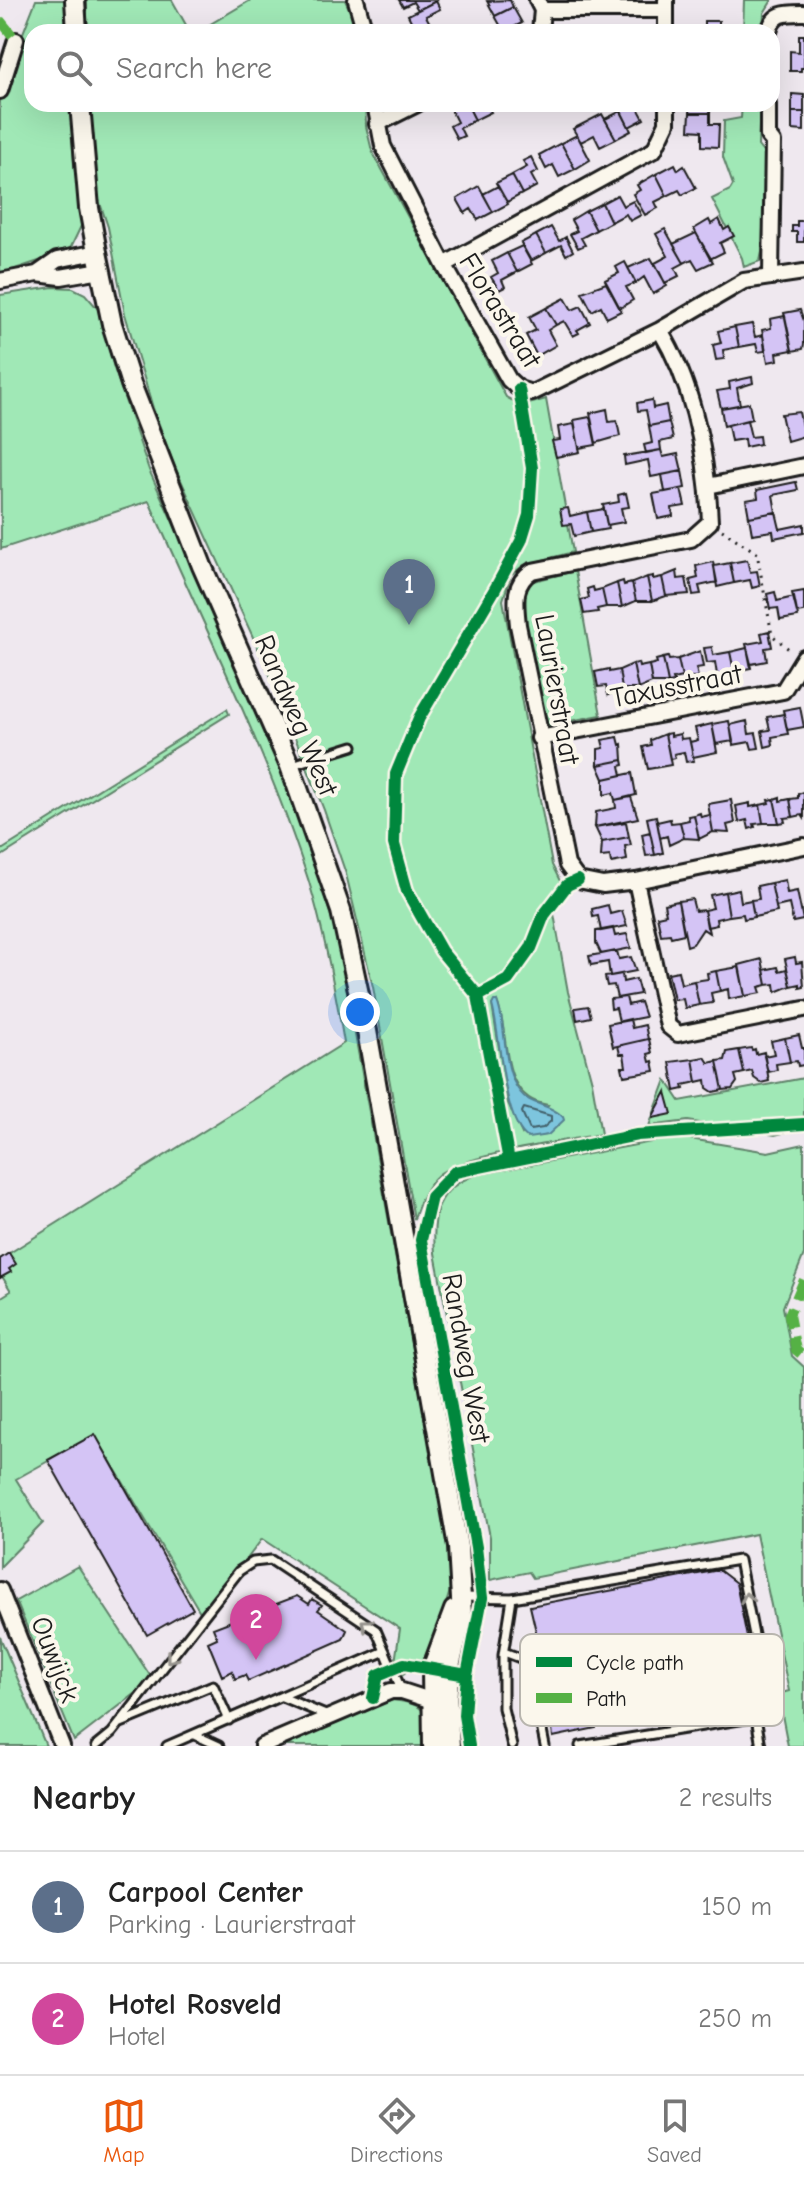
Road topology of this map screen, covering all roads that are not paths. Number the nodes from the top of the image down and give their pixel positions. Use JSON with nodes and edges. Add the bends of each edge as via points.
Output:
{"nodes":[{"id":1,"x":75,"y":0,"type":"edge"},
{"id":2,"x":356,"y":0,"type":"edge"},
{"id":3,"x":539,"y":5,"type":"edge"},
{"id":4,"x":666,"y":5,"type":"edge"},
{"id":5,"x":804,"y":13,"type":"edge"},
{"id":6,"x":76,"y":24,"type":"edge"},
{"id":7,"x":363,"y":24,"type":"edge"},
{"id":8,"x":772,"y":24,"type":"edge"},
{"id":9,"x":16,"y":40,"type":"dead end"},
{"id":10,"x":0,"y":91,"type":"edge"},
{"id":11,"x":81,"y":112,"type":"edge"},
{"id":12,"x":376,"y":112,"type":"edge"},
{"id":13,"x":401,"y":112,"type":"edge"},
{"id":14,"x":667,"y":112,"type":"edge"},
{"id":15,"x":768,"y":112,"type":"edge"},
{"id":16,"x":377,"y":124,"type":"junction"},
{"id":17,"x":99,"y":261,"type":"junction"},
{"id":18,"x":444,"y":265,"type":"junction"},
{"id":19,"x":804,"y":272,"type":"edge"},
{"id":20,"x":771,"y":275,"type":"junction"},
{"id":21,"x":0,"y":281,"type":"edge"},
{"id":22,"x":660,"y":330,"type":"junction"},
{"id":23,"x":804,"y":466,"type":"edge"},
{"id":24,"x":708,"y":486,"type":"junction"},
{"id":25,"x":803,"y":658,"type":"edge"},
{"id":26,"x":539,"y":738,"type":"junction"},
{"id":27,"x":353,"y":746,"type":"dead end"},
{"id":28,"x":290,"y":766,"type":"junction"},
{"id":29,"x":804,"y":846,"type":"edge"},
{"id":30,"x":636,"y":881,"type":"junction"},
{"id":31,"x":804,"y":1009,"type":"edge"},
{"id":32,"x":0,"y":1590,"type":"edge"},
{"id":33,"x":460,"y":1597,"type":"junction"},
{"id":34,"x":512,"y":1598,"type":"junction"},
{"id":35,"x":754,"y":1634,"type":"edge"},
{"id":36,"x":385,"y":1651,"type":"junction"},
{"id":37,"x":504,"y":1652,"type":"junction"},
{"id":38,"x":520,"y":1658,"type":"edge"},
{"id":39,"x":402,"y":1691,"type":"junction"},
{"id":40,"x":282,"y":1697,"type":"junction"},
{"id":41,"x":439,"y":1703,"type":"junction"},
{"id":42,"x":330,"y":1717,"type":"junction"},
{"id":43,"x":229,"y":1720,"type":"junction"},
{"id":44,"x":119,"y":1724,"type":"junction"},
{"id":45,"x":541,"y":1726,"type":"edge"},
{"id":46,"x":706,"y":1726,"type":"edge"},
{"id":47,"x":757,"y":1726,"type":"edge"},
{"id":48,"x":195,"y":1735,"type":"junction"},
{"id":49,"x":108,"y":1742,"type":"edge"},
{"id":50,"x":62,"y":1746,"type":"edge"},
{"id":51,"x":96,"y":1746,"type":"edge"},
{"id":52,"x":167,"y":1746,"type":"edge"},
{"id":53,"x":219,"y":1746,"type":"edge"},
{"id":54,"x":262,"y":1746,"type":"edge"},
{"id":55,"x":433,"y":1746,"type":"edge"},
{"id":56,"x":450,"y":1746,"type":"edge"},
{"id":57,"x":512,"y":1746,"type":"edge"},
{"id":58,"x":545,"y":1746,"type":"edge"},
{"id":59,"x":580,"y":1746,"type":"edge"},
{"id":60,"x":761,"y":1746,"type":"edge"}],
"edges":[{"from":1,"to":6,"type":"street"},
{"from":2,"to":7,"type":"street"},
{"from":3,"to":4,"type":"street"},
{"from":5,"to":8,"type":"street","via":[[782,13]]},
{"from":9,"to":10,"type":"street"},
{"from":11,"to":17,"type":"street","name":"Randweg West"},
{"from":12,"to":16,"type":"street","name":"Florastraat"},
{"from":13,"to":16,"type":"street"},
{"from":14,"to":18,"type":"street","via":[[654,150]]},
{"from":15,"to":20,"type":"street","via":[[773,142]]},
{"from":16,"to":18,"type":"street","name":"Florastraat","via":[[383,146]]},
{"from":17,"to":21,"type":"street","via":[[61,277],[37,274]]},
{"from":17,"to":28,"type":"street","name":"Randweg West","via":[[131,384],[202,566]]},
{"from":18,"to":22,"type":"street","name":"Florastraat","via":[[509,380],[532,393]]},
{"from":19,"to":20,"type":"street","name":"Florastraat"},
{"from":20,"to":22,"type":"street","name":"Florastraat","via":[[744,281]]},
{"from":22,"to":24,"type":"street","via":[[677,357],[690,398]]},
{"from":23,"to":24,"type":"street"},
{"from":24,"to":26,"type":"street","name":"Laurierstraat","via":[[710,522],[691,539],[523,577],[516,594],[518,625]]},
{"from":25,"to":26,"type":"street","name":"Taxusstraat","via":[[783,691]]},
{"from":26,"to":30,"type":"street","name":"Laurierstraat","via":[[567,865],[578,880],[603,885]]},
{"from":27,"to":28,"type":"lane"},
{"from":28,"to":33,"type":"street","name":"Randweg West","via":[[341,911],[367,1031],[458,1547]]},
{"from":29,"to":30,"type":"street","name":"Laurierstraat"},
{"from":30,"to":31,"type":"street","via":[[668,1026],[678,1034]]},
{"from":32,"to":50,"type":"street","name":"Ouwijck"},
{"from":33,"to":34,"type":"lane"},
{"from":33,"to":41,"type":"street","name":"Randweg West","via":[[432,1669]]},
{"from":35,"to":34,"type":"lane","one_way":true,"via":[[739,1560]]},
{"from":34,"to":37,"type":"lane"},
{"from":36,"to":39,"type":"lane"},
{"from":36,"to":40,"type":"lane"},
{"from":36,"to":44,"type":"lane","one_way":true,"via":[[376,1630],[271,1560],[253,1562],[239,1571]]},
{"from":37,"to":38,"type":"lane"},
{"from":37,"to":57,"type":"lane","via":[[503,1708]]},
{"from":39,"to":41,"type":"street"},
{"from":39,"to":42,"type":"street"},
{"from":40,"to":42,"type":"lane"},
{"from":40,"to":43,"type":"lane"},
{"from":41,"to":55,"type":"street","name":"Randweg West"},
{"from":41,"to":56,"type":"street","name":"Randweg West"},
{"from":42,"to":54,"type":"street"},
{"from":43,"to":44,"type":"lane","via":[[213,1685]]},
{"from":43,"to":48,"type":"lane"},
{"from":44,"to":49,"type":"lane"},
{"from":45,"to":58,"type":"lane"},
{"from":46,"to":59,"type":"lane"},
{"from":47,"to":60,"type":"lane"},
{"from":48,"to":52,"type":"lane"},
{"from":48,"to":53,"type":"lane"},
{"from":49,"to":51,"type":"lane"}]}
